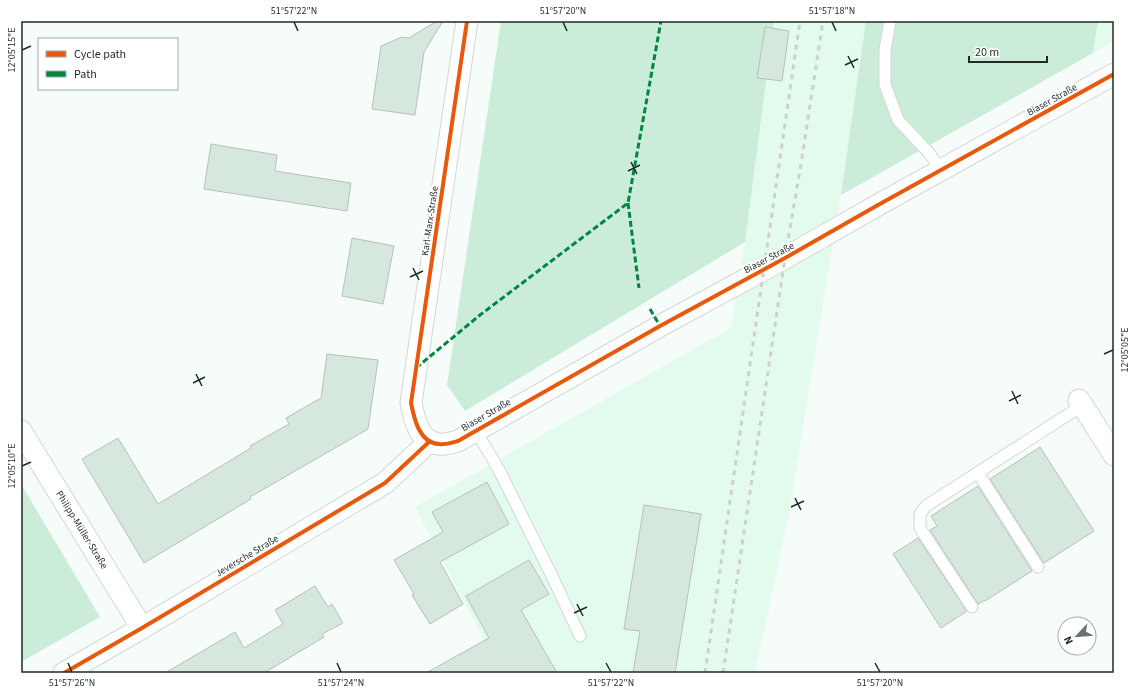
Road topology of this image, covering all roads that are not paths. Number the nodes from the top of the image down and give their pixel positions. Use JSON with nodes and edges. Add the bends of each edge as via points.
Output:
{"nodes":[{"id":1,"x":467,"y":21,"type":"edge"},
{"id":2,"x":890,"y":21,"type":"edge"},
{"id":3,"x":1114,"y":74,"type":"edge"},
{"id":4,"x":941,"y":171,"type":"junction"},
{"id":5,"x":1081,"y":403,"type":"joint"},
{"id":6,"x":476,"y":431,"type":"junction"},
{"id":7,"x":21,"y":432,"type":"edge"},
{"id":8,"x":430,"y":441,"type":"junction"},
{"id":9,"x":1114,"y":455,"type":"edge"},
{"id":10,"x":978,"y":472,"type":"junction"},
{"id":11,"x":1038,"y":567,"type":"dead end"},
{"id":12,"x":972,"y":607,"type":"dead end"},
{"id":13,"x":142,"y":628,"type":"junction"},
{"id":14,"x":580,"y":636,"type":"dead end"},
{"id":15,"x":64,"y":673,"type":"edge"}],
"edges":[{"from":1,"to":8,"type":"street","name":"Karl-Marx-Straße","via":[[411,402],[418,427],[423,436]]},
{"from":2,"to":4,"type":"lane","via":[[885,50],[885,85],[898,120],[930,154]]},
{"from":3,"to":4,"type":"street","name":"Biaser Straße"},
{"from":4,"to":6,"type":"street","name":"Biaser Straße"},
{"from":5,"to":9,"type":"street"},
{"from":5,"to":10,"type":"lane"},
{"from":6,"to":8,"type":"street","name":"Biaser Straße","via":[[447,444]]},
{"from":6,"to":14,"type":"lane","via":[[500,470]]},
{"from":7,"to":13,"type":"street","name":"Philipp-Müller-Straße"},
{"from":8,"to":13,"type":"street","name":"Jeversche Straße","via":[[385,482]]},
{"from":10,"to":11,"type":"lane"},
{"from":10,"to":12,"type":"lane","via":[[926,506],[920,514],[920,528]]},
{"from":13,"to":15,"type":"street","name":"Jeversche Straße"}]}
